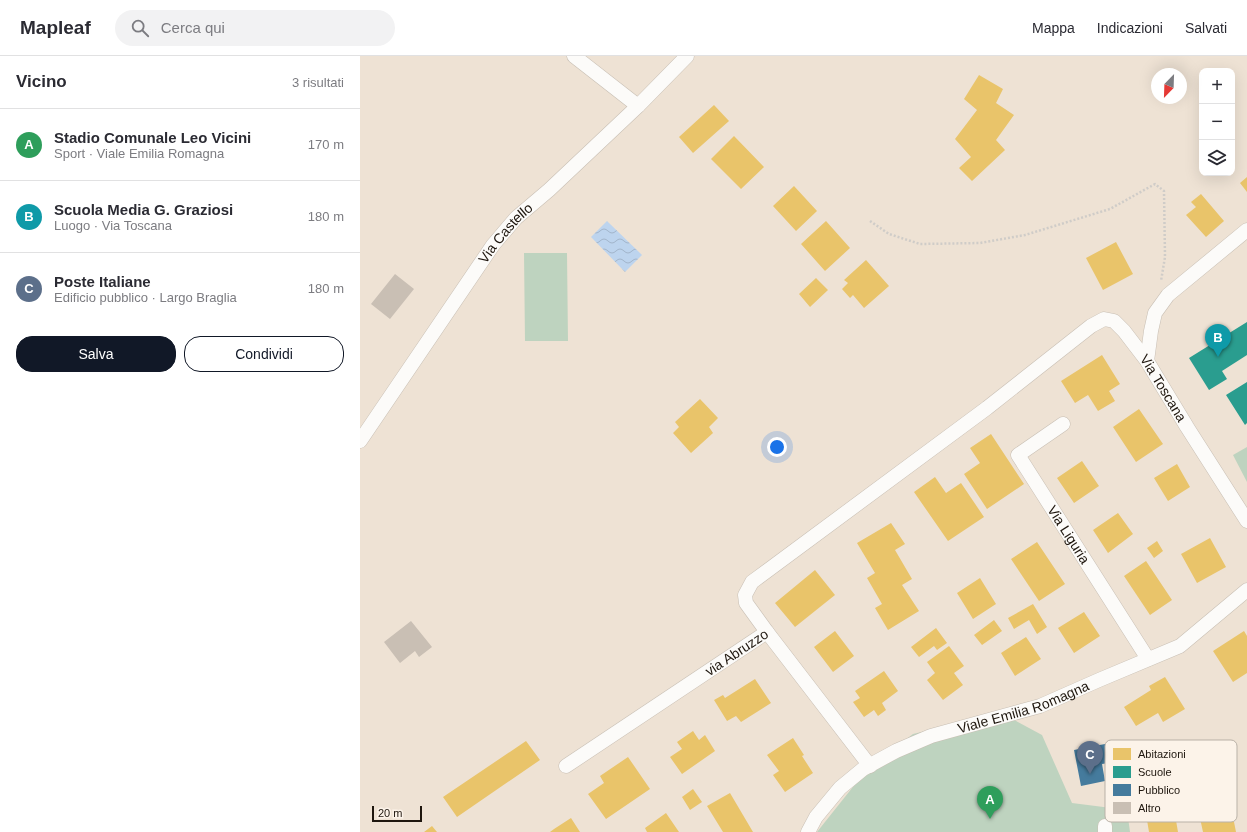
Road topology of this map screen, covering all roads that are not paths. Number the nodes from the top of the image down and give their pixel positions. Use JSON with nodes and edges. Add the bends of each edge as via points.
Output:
{"nodes":[{"id":1,"x":574,"y":56,"type":"edge"},
{"id":2,"x":687,"y":56,"type":"edge"},
{"id":3,"x":638,"y":106,"type":"junction"},
{"id":4,"x":1247,"y":230,"type":"edge"},
{"id":5,"x":1147,"y":360,"type":"junction"},
{"id":6,"x":1063,"y":424,"type":"dead end"},
{"id":7,"x":360,"y":441,"type":"edge"},
{"id":8,"x":1247,"y":521,"type":"edge"},
{"id":9,"x":1247,"y":590,"type":"edge"},
{"id":10,"x":767,"y":632,"type":"junction"},
{"id":11,"x":1148,"y":660,"type":"junction"},
{"id":12,"x":566,"y":766,"type":"dead end"},
{"id":13,"x":870,"y":766,"type":"junction"},
{"id":14,"x":808,"y":832,"type":"edge"}],
"edges":[{"from":1,"to":3,"type":"street"},
{"from":2,"to":3,"type":"street","name":"Via Castello"},
{"from":3,"to":7,"type":"street","name":"Via Castello","via":[[516,218],[493,245]]},
{"from":4,"to":5,"type":"street","name":"Via Toscana","via":[[1168,295],[1155,313]]},
{"from":5,"to":8,"type":"street","name":"Via Toscana","via":[[1186,428]]},
{"from":5,"to":10,"type":"street","via":[[1114,321],[1104,319],[1092,326],[987,408],[752,582],[745,595],[746,603]]},
{"from":6,"to":11,"type":"street","name":"Via Liguria","via":[[1018,455]]},
{"from":9,"to":11,"type":"street","name":"Viale Emilia Romagna","via":[[1180,646]]},
{"from":10,"to":12,"type":"street","name":"via Abruzzo"},
{"from":10,"to":13,"type":"street","name":"via Abruzzo"},
{"from":11,"to":13,"type":"street","name":"Viale Emilia Romagna","via":[[1040,706],[931,736]]},
{"from":13,"to":14,"type":"street","name":"Viale Emilia Romagna","via":[[840,788],[816,817]]}]}
